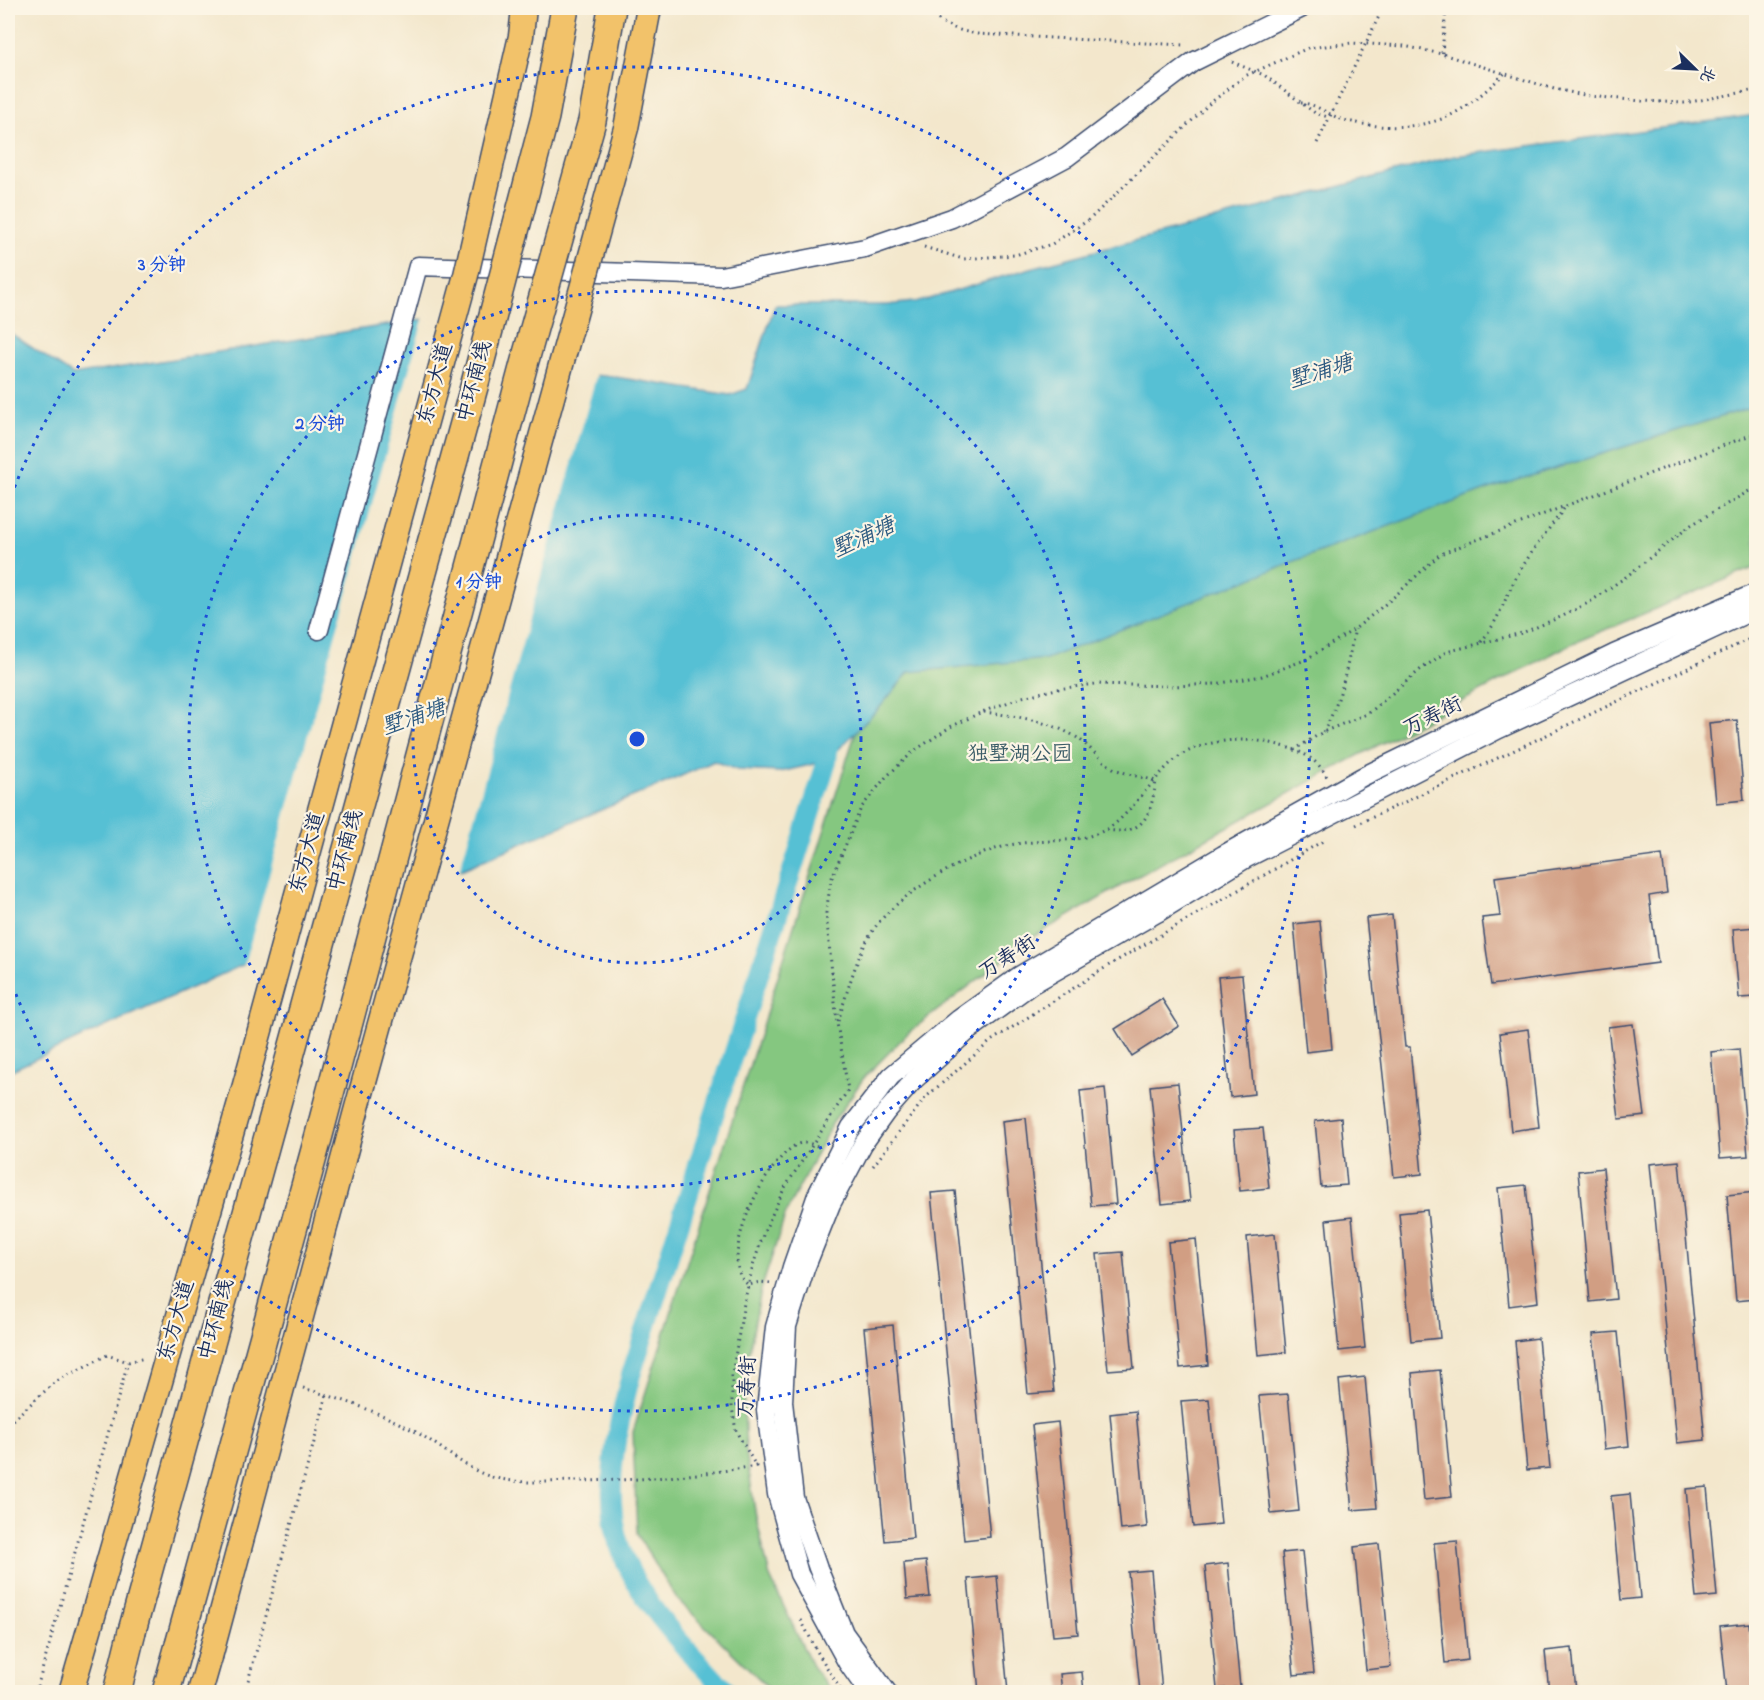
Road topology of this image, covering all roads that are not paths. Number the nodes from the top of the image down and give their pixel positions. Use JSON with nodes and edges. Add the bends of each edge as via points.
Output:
{"nodes":[{"id":1,"x":524,"y":8,"type":"edge"},
{"id":2,"x":565,"y":8,"type":"edge"},
{"id":3,"x":612,"y":8,"type":"edge"},
{"id":4,"x":649,"y":8,"type":"edge"},
{"id":5,"x":1302,"y":8,"type":"edge"},
{"id":6,"x":1756,"y":593,"type":"edge"},
{"id":7,"x":1756,"y":609,"type":"edge"},
{"id":8,"x":319,"y":630,"type":"dead end"},
{"id":9,"x":71,"y":1692,"type":"edge"},
{"id":10,"x":117,"y":1692,"type":"edge"},
{"id":11,"x":166,"y":1692,"type":"edge"},
{"id":12,"x":200,"y":1692,"type":"edge"},
{"id":13,"x":868,"y":1692,"type":"edge"},
{"id":14,"x":887,"y":1692,"type":"edge"}],
"edges":[{"from":1,"to":9,"type":"main road","name":"东方大道","bridge":true,"via":[[521,36],[466,275],[245,1085]]},
{"from":2,"to":10,"type":"highway","name":"中环南线","bridge":true,"via":[[545,117],[480,365]]},
{"from":3,"to":11,"type":"highway","name":"中环南线","bridge":true,"via":[[592,121]]},
{"from":4,"to":12,"type":"main road","bridge":true,"via":[[623,140]]},
{"from":5,"to":8,"type":"street","via":[[1193,62],[1067,158],[952,218],[865,248],[721,276],[418,266]]},
{"from":6,"to":13,"type":"street","name":"万寿街","via":[[1614,654],[1335,792],[1019,976],[959,1019],[891,1076],[851,1128],[817,1195],[774,1327],[766,1410],[777,1494],[799,1574]]},
{"from":7,"to":14,"type":"street","name":"万寿街","via":[[1500,729],[1245,859],[1031,985],[968,1031],[914,1080],[886,1112],[863,1144],[831,1204],[805,1269],[787,1326],[783,1402],[794,1497],[818,1568],[844,1633]]}]}
